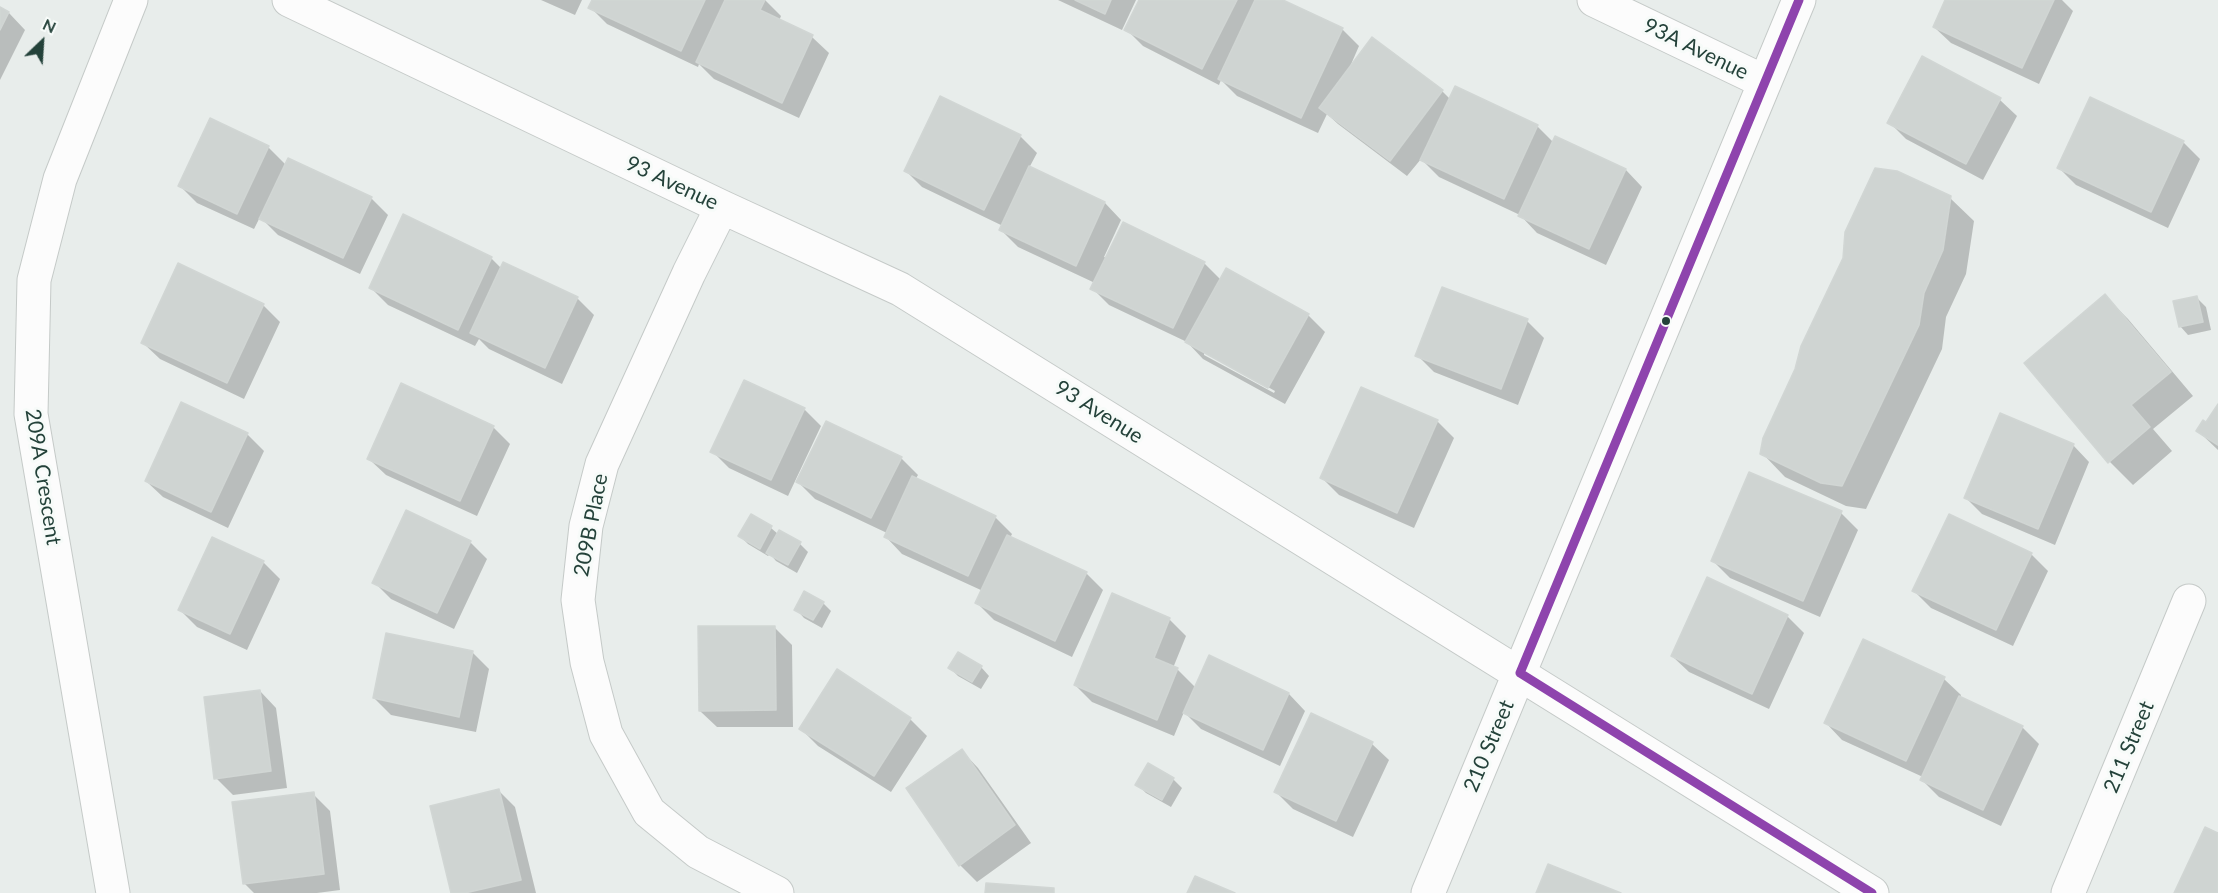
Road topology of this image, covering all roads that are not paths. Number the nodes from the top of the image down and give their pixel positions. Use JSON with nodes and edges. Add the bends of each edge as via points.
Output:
{"nodes":[{"id":1,"x":131,"y":0,"type":"edge"},
{"id":2,"x":289,"y":0,"type":"edge"},
{"id":3,"x":1594,"y":0,"type":"edge"},
{"id":4,"x":1799,"y":0,"type":"edge"},
{"id":5,"x":1765,"y":82,"type":"junction"},
{"id":6,"x":722,"y":207,"type":"junction"},
{"id":7,"x":2189,"y":601,"type":"dead end"},
{"id":8,"x":1520,"y":673,"type":"junction"},
{"id":9,"x":112,"y":893,"type":"edge"},
{"id":10,"x":777,"y":893,"type":"edge"},
{"id":11,"x":1428,"y":893,"type":"edge"},
{"id":12,"x":1872,"y":893,"type":"edge"},
{"id":13,"x":2068,"y":893,"type":"edge"}],
"edges":[{"from":1,"to":9,"type":"street","name":"209A Crescent","via":[[60,179],[34,280],[31,414]]},
{"from":2,"to":6,"type":"street","name":"93 Avenue"},
{"from":3,"to":5,"type":"street","name":"93A Avenue"},
{"from":4,"to":5,"type":"street","name":"210 Street"},
{"from":5,"to":8,"type":"street","name":"210 Street"},
{"from":6,"to":8,"type":"street","name":"93 Avenue","via":[[900,289]]},
{"from":6,"to":10,"type":"street","name":"209B Place","via":[[602,464],[586,526],[578,600],[587,662],[606,734],[649,812],[698,852]]},
{"from":7,"to":13,"type":"street","name":"211 Street"},
{"from":8,"to":11,"type":"street","name":"210 Street"},
{"from":8,"to":12,"type":"street","name":"93 Avenue"}]}
